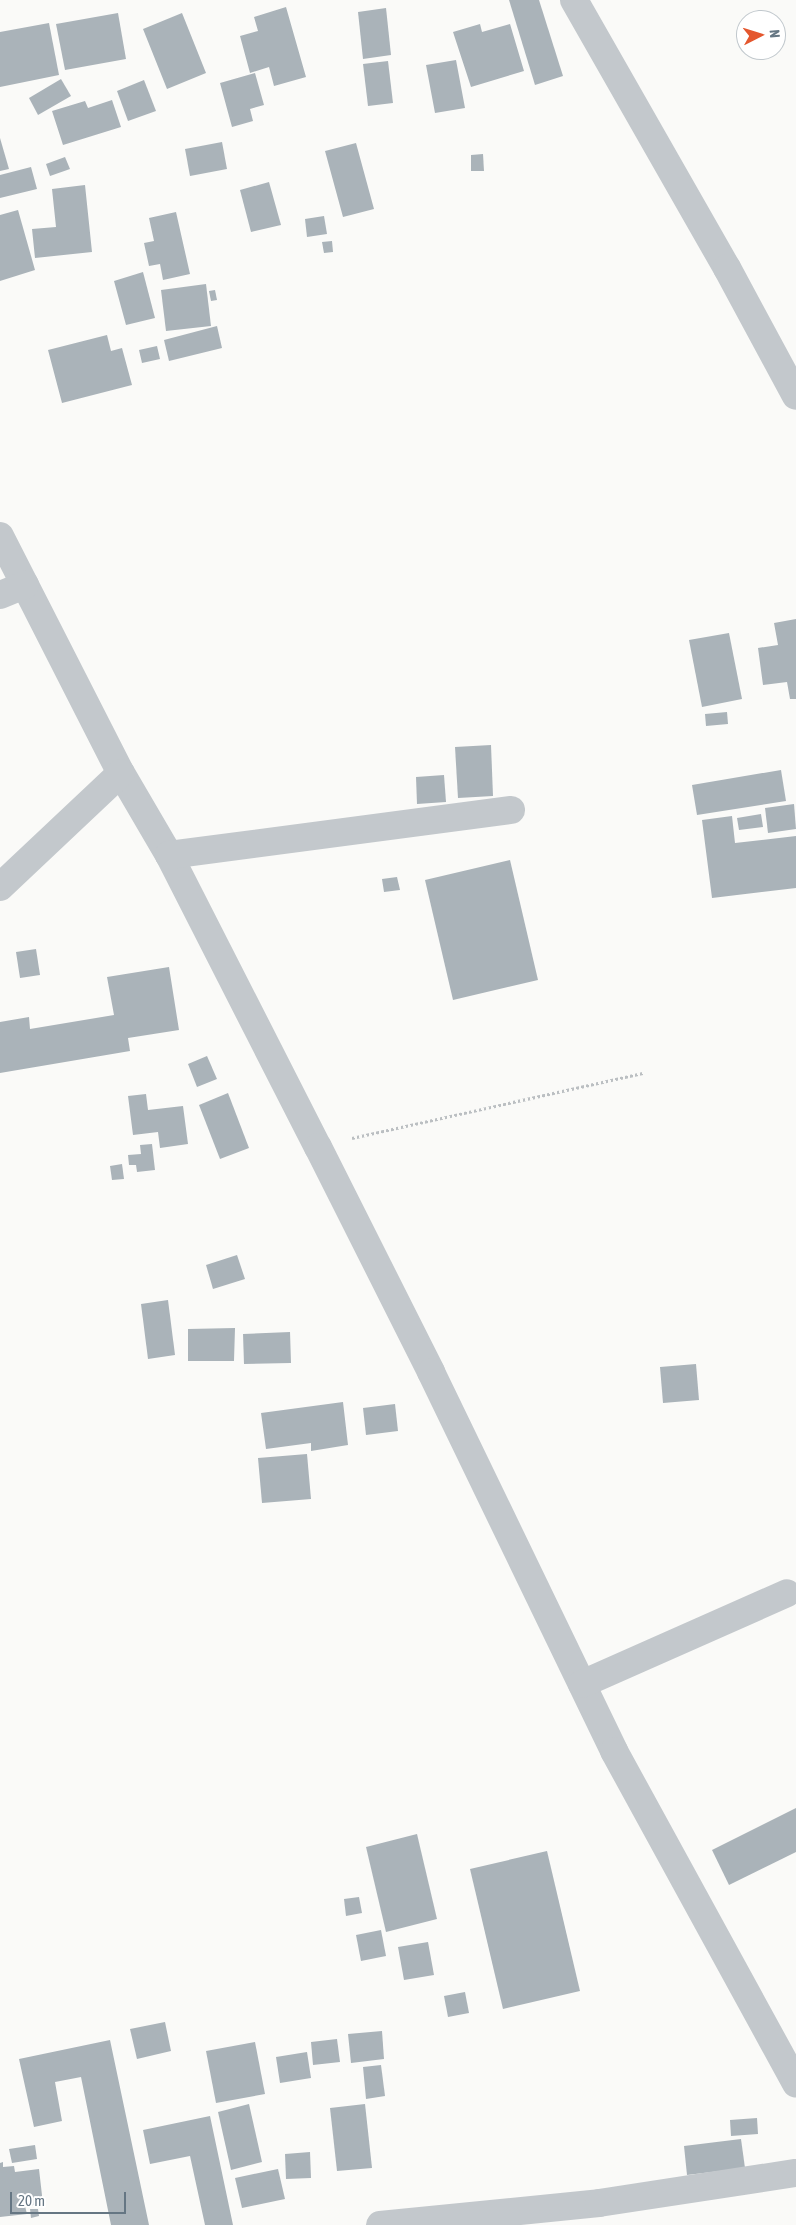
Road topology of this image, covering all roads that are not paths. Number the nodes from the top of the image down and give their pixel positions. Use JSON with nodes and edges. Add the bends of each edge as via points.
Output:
{"nodes":[{"id":1,"x":574,"y":0,"type":"edge"},
{"id":2,"x":796,"y":396,"type":"edge"},
{"id":3,"x":0,"y":536,"type":"edge"},
{"id":4,"x":12,"y":590,"type":"edge"},
{"id":5,"x":121,"y":773,"type":"junction"},
{"id":6,"x":510,"y":810,"type":"dead end"},
{"id":7,"x":169,"y":854,"type":"junction"},
{"id":8,"x":0,"y":887,"type":"edge"},
{"id":9,"x":787,"y":1592,"type":"dead end"},
{"id":10,"x":582,"y":1684,"type":"junction"},
{"id":11,"x":796,"y":2083,"type":"edge"},
{"id":12,"x":796,"y":2173,"type":"edge"},
{"id":13,"x":380,"y":2225,"type":"edge"}],
"edges":[{"from":1,"to":2,"type":"street"},
{"from":3,"to":4,"type":"street"},
{"from":4,"to":5,"type":"street"},
{"from":5,"to":7,"type":"street"},
{"from":5,"to":8,"type":"street"},
{"from":6,"to":7,"type":"street"},
{"from":7,"to":10,"type":"street","via":[[432,1372]]},
{"from":9,"to":10,"type":"street"},
{"from":10,"to":11,"type":"street","via":[[614,1751]]},
{"from":12,"to":13,"type":"street","via":[[599,2203]]}]}
